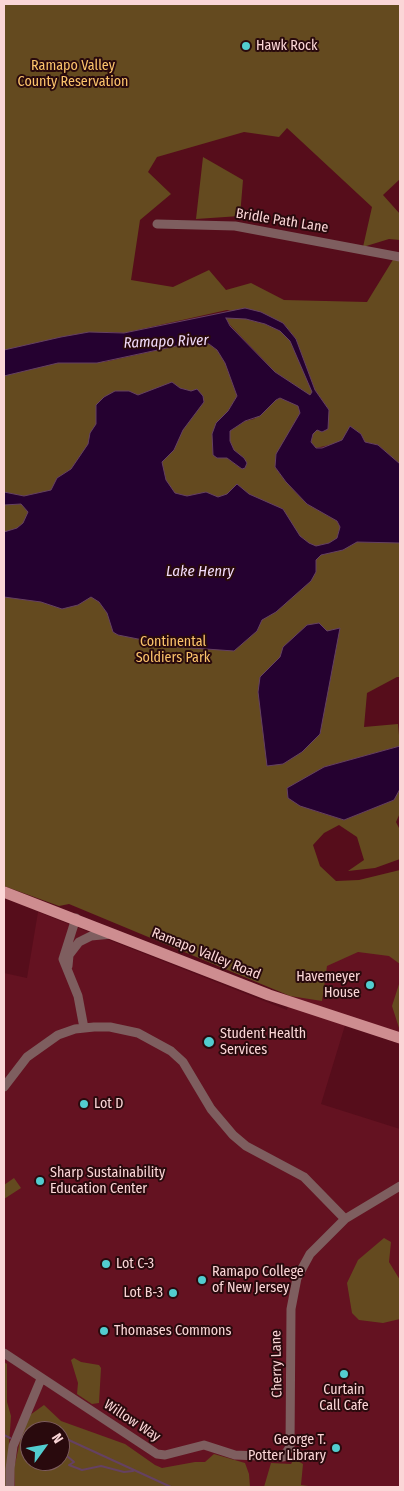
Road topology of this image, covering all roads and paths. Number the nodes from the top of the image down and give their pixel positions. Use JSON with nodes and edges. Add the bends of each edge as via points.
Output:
{"nodes":[{"id":1,"x":157,"y":224,"type":"dead end"},
{"id":2,"x":400,"y":257,"type":"edge"},
{"id":3,"x":4,"y":892,"type":"edge"},
{"id":4,"x":76,"y":918,"type":"junction"},
{"id":5,"x":116,"y":934,"type":"junction"},
{"id":6,"x":69,"y":976,"type":"junction"},
{"id":7,"x":84,"y":1028,"type":"junction"},
{"id":8,"x":400,"y":1038,"type":"edge"},
{"id":9,"x":4,"y":1087,"type":"edge"},
{"id":10,"x":400,"y":1186,"type":"edge"},
{"id":11,"x":344,"y":1219,"type":"junction"},
{"id":12,"x":4,"y":1353,"type":"edge"},
{"id":13,"x":41,"y":1379,"type":"junction"},
{"id":14,"x":217,"y":1449,"type":"joint"},
{"id":15,"x":10,"y":1487,"type":"edge"}],
"edges":[{"from":1,"to":2,"type":"street","name":"Bridle Path Lane","via":[[235,226]]},
{"from":3,"to":4,"type":"main road","name":"Ramapo Valley Road"},
{"from":4,"to":5,"type":"main road","name":"Ramapo Valley Road"},
{"from":4,"to":6,"type":"street","via":[[63,959]]},
{"from":5,"to":6,"type":"street","via":[[91,936],[79,942],[69,955]]},
{"from":5,"to":8,"type":"main road","name":"Ramapo Valley Road","via":[[269,995]]},
{"from":6,"to":7,"type":"street","via":[[80,1001]]},
{"from":7,"to":9,"type":"street","via":[[58,1035],[35,1050],[14,1071]]},
{"from":7,"to":11,"type":"street","via":[[123,1029],[157,1042],[184,1062],[220,1122],[233,1135],[246,1146],[304,1177]]},
{"from":10,"to":11,"type":"street"},
{"from":11,"to":14,"type":"street","name":"Cherry Lane","via":[[310,1254],[292,1295],[292,1404],[288,1454],[280,1458],[260,1458]]},
{"from":12,"to":13,"type":"street","name":"Willow Way"},
{"from":13,"to":14,"type":"street","name":"Willow Way","via":[[157,1454],[204,1445]]},
{"from":13,"to":15,"type":"street","via":[[15,1441]]}]}
